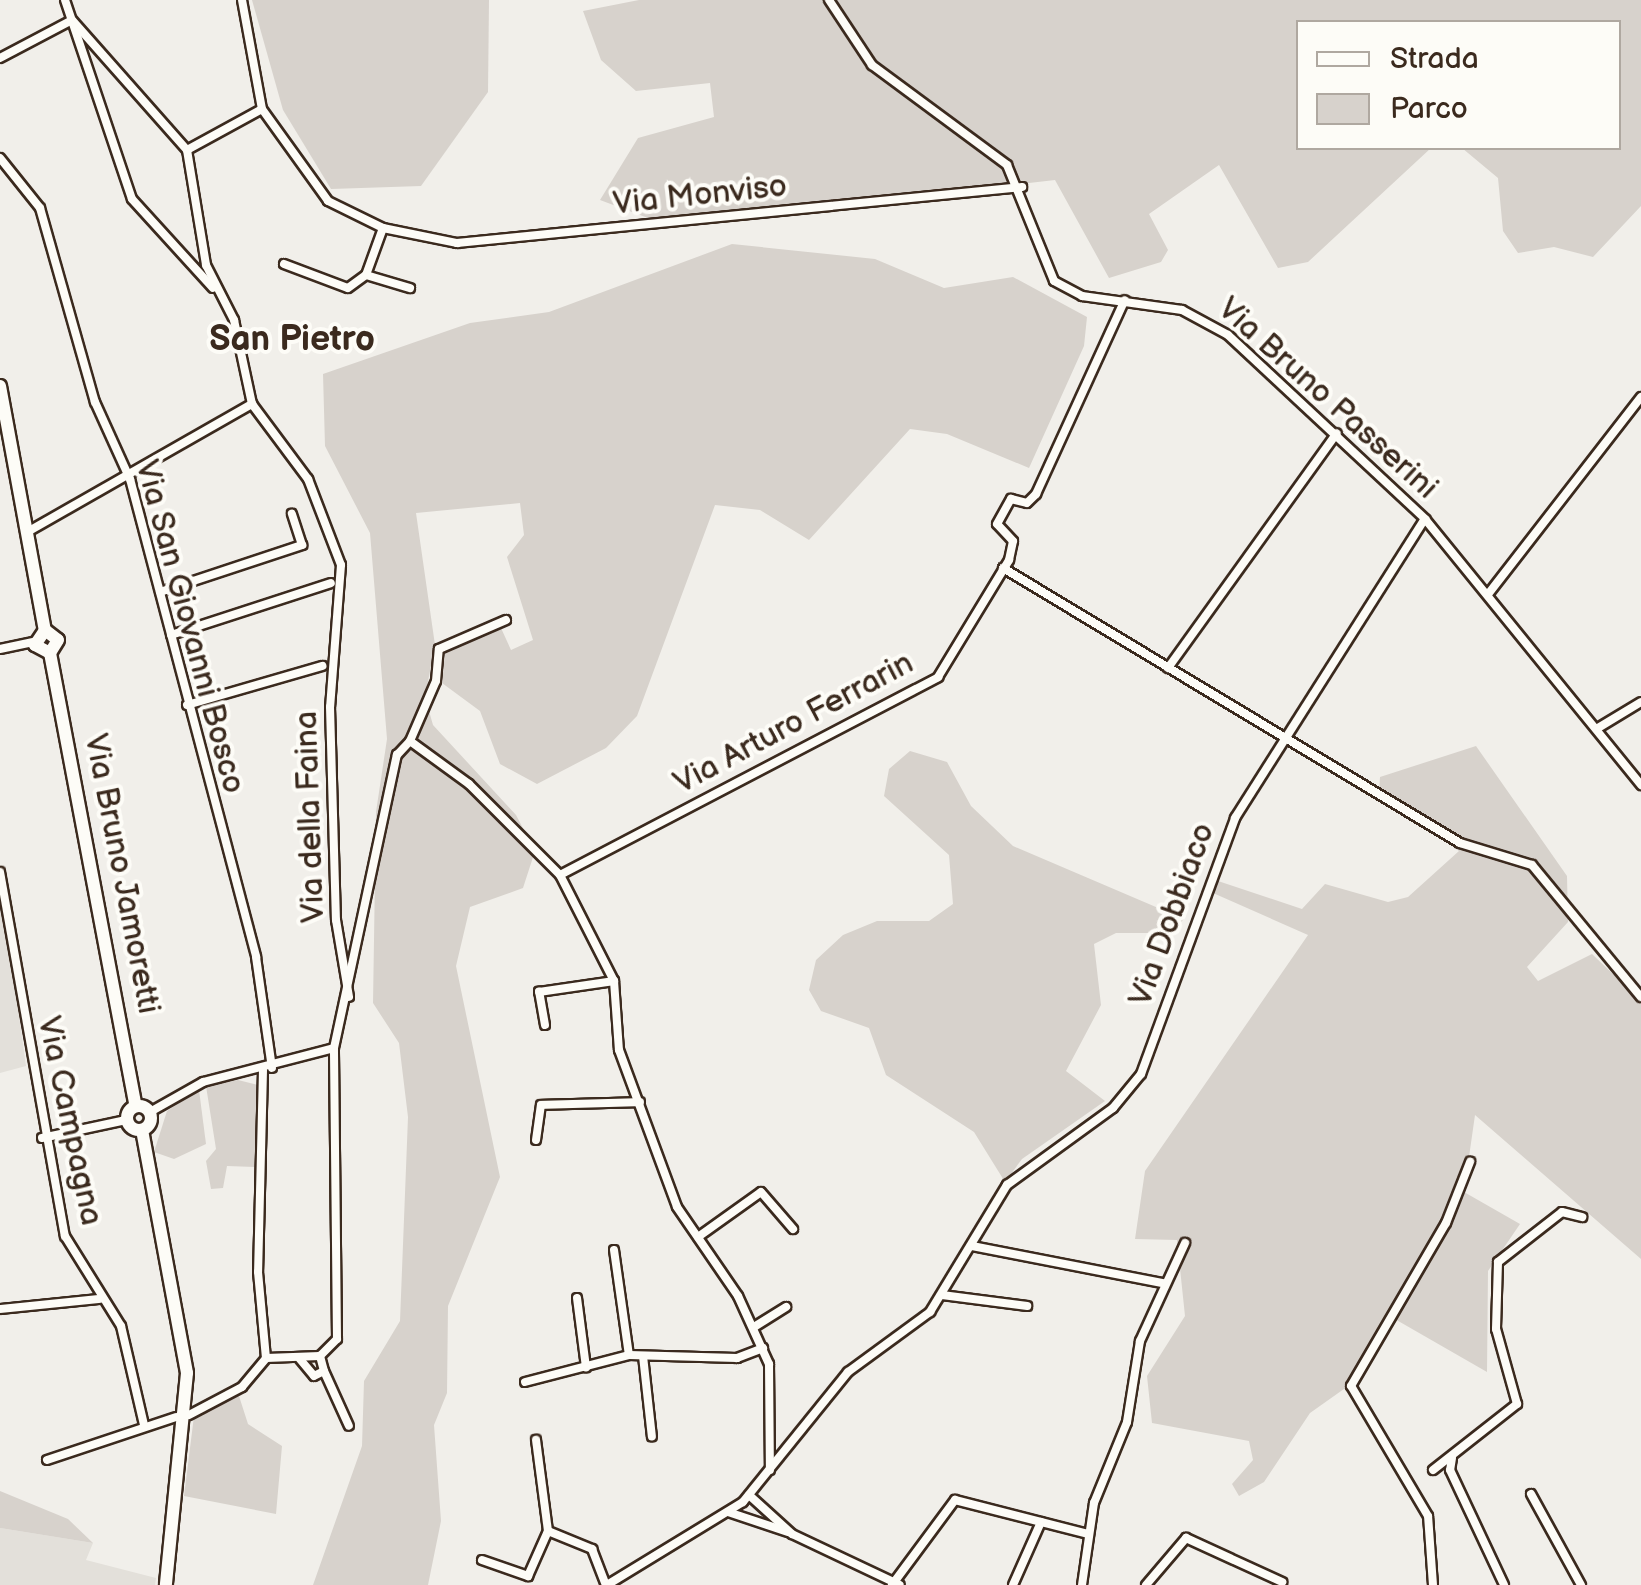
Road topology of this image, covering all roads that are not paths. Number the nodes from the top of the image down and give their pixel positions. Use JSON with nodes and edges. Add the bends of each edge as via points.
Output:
{"nodes":[{"id":1,"x":65,"y":0,"type":"edge"},
{"id":2,"x":242,"y":0,"type":"edge"},
{"id":3,"x":829,"y":0,"type":"edge"},
{"id":4,"x":72,"y":20,"type":"junction"},
{"id":5,"x":0,"y":58,"type":"edge"},
{"id":6,"x":262,"y":109,"type":"junction"},
{"id":7,"x":187,"y":150,"type":"junction"},
{"id":8,"x":0,"y":158,"type":"edge"},
{"id":9,"x":1022,"y":187,"type":"junction"},
{"id":10,"x":383,"y":228,"type":"junction"},
{"id":11,"x":284,"y":264,"type":"dead end"},
{"id":12,"x":366,"y":275,"type":"junction"},
{"id":13,"x":410,"y":288,"type":"dead end"},
{"id":14,"x":1125,"y":300,"type":"junction"},
{"id":15,"x":227,"y":306,"type":"junction"},
{"id":16,"x":0,"y":386,"type":"edge"},
{"id":17,"x":1641,"y":397,"type":"edge"},
{"id":18,"x":252,"y":404,"type":"junction"},
{"id":19,"x":1338,"y":433,"type":"junction"},
{"id":20,"x":130,"y":479,"type":"junction"},
{"id":21,"x":292,"y":514,"type":"dead end"},
{"id":22,"x":1425,"y":519,"type":"junction"},
{"id":23,"x":29,"y":531,"type":"junction"},
{"id":24,"x":1003,"y":568,"type":"junction"},
{"id":25,"x":332,"y":583,"type":"dead end"},
{"id":26,"x":160,"y":592,"type":"junction"},
{"id":27,"x":1489,"y":593,"type":"junction"},
{"id":28,"x":506,"y":620,"type":"dead end"},
{"id":29,"x":44,"y":630,"type":"junction"},
{"id":30,"x":171,"y":635,"type":"junction"},
{"id":31,"x":34,"y":642,"type":"junction"},
{"id":32,"x":0,"y":650,"type":"edge"},
{"id":33,"x":50,"y":653,"type":"junction"},
{"id":34,"x":322,"y":666,"type":"dead end"},
{"id":35,"x":1168,"y":668,"type":"junction"},
{"id":36,"x":1641,"y":702,"type":"edge"},
{"id":37,"x":187,"y":705,"type":"junction"},
{"id":38,"x":1598,"y":728,"type":"junction"},
{"id":39,"x":1288,"y":738,"type":"junction"},
{"id":40,"x":410,"y":742,"type":"junction"},
{"id":41,"x":1641,"y":784,"type":"edge"},
{"id":42,"x":0,"y":872,"type":"edge"},
{"id":43,"x":560,"y":875,"type":"junction"},
{"id":44,"x":614,"y":980,"type":"junction"},
{"id":45,"x":1641,"y":997,"type":"edge"},
{"id":46,"x":350,"y":1007,"type":"junction"},
{"id":47,"x":545,"y":1025,"type":"dead end"},
{"id":48,"x":334,"y":1048,"type":"junction"},
{"id":49,"x":267,"y":1069,"type":"junction"},
{"id":50,"x":640,"y":1102,"type":"junction"},
{"id":51,"x":136,"y":1106,"type":"junction"},
{"id":52,"x":150,"y":1112,"type":"junction"},
{"id":53,"x":126,"y":1120,"type":"junction"},
{"id":54,"x":142,"y":1130,"type":"junction"},
{"id":55,"x":42,"y":1138,"type":"junction"},
{"id":56,"x":536,"y":1140,"type":"dead end"},
{"id":57,"x":1470,"y":1162,"type":"dead end"},
{"id":58,"x":1582,"y":1217,"type":"dead end"},
{"id":59,"x":793,"y":1229,"type":"dead end"},
{"id":60,"x":698,"y":1237,"type":"junction"},
{"id":61,"x":1185,"y":1243,"type":"dead end"},
{"id":62,"x":972,"y":1246,"type":"junction"},
{"id":63,"x":614,"y":1250,"type":"dead end"},
{"id":64,"x":1163,"y":1283,"type":"junction"},
{"id":65,"x":942,"y":1296,"type":"junction"},
{"id":66,"x":578,"y":1298,"type":"dead end"},
{"id":67,"x":99,"y":1299,"type":"junction"},
{"id":68,"x":1026,"y":1306,"type":"dead end"},
{"id":69,"x":786,"y":1307,"type":"dead end"},
{"id":70,"x":0,"y":1309,"type":"edge"},
{"id":71,"x":754,"y":1327,"type":"junction"},
{"id":72,"x":763,"y":1348,"type":"junction"},
{"id":73,"x":629,"y":1355,"type":"junction"},
{"id":74,"x":320,"y":1356,"type":"junction"},
{"id":75,"x":643,"y":1356,"type":"junction"},
{"id":76,"x":266,"y":1358,"type":"junction"},
{"id":77,"x":300,"y":1358,"type":"junction"},
{"id":78,"x":586,"y":1367,"type":"junction"},
{"id":79,"x":324,"y":1371,"type":"junction"},
{"id":80,"x":526,"y":1382,"type":"dead end"},
{"id":81,"x":182,"y":1416,"type":"junction"},
{"id":82,"x":144,"y":1425,"type":"junction"},
{"id":83,"x":349,"y":1426,"type":"dead end"},
{"id":84,"x":652,"y":1438,"type":"dead end"},
{"id":85,"x":536,"y":1440,"type":"dead end"},
{"id":86,"x":1455,"y":1454,"type":"junction"},
{"id":87,"x":47,"y":1460,"type":"dead end"},
{"id":88,"x":770,"y":1470,"type":"junction"},
{"id":89,"x":1433,"y":1470,"type":"dead end"},
{"id":90,"x":749,"y":1494,"type":"junction"},
{"id":91,"x":1531,"y":1494,"type":"dead end"},
{"id":92,"x":728,"y":1512,"type":"junction"},
{"id":93,"x":1041,"y":1522,"type":"junction"},
{"id":94,"x":548,"y":1532,"type":"junction"},
{"id":95,"x":792,"y":1534,"type":"junction"},
{"id":96,"x":1088,"y":1534,"type":"junction"},
{"id":97,"x":482,"y":1560,"type":"dead end"},
{"id":98,"x":1282,"y":1582,"type":"dead end"},
{"id":99,"x":895,"y":1584,"type":"edge"},
{"id":100,"x":166,"y":1585,"type":"edge"},
{"id":101,"x":606,"y":1585,"type":"edge"},
{"id":102,"x":1013,"y":1585,"type":"edge"},
{"id":103,"x":1082,"y":1585,"type":"edge"},
{"id":104,"x":1146,"y":1585,"type":"edge"},
{"id":105,"x":1432,"y":1585,"type":"edge"},
{"id":106,"x":1504,"y":1585,"type":"edge"},
{"id":107,"x":1581,"y":1585,"type":"edge"}],
"edges":[{"from":1,"to":4,"type":"street"},
{"from":2,"to":6,"type":"street"},
{"from":3,"to":9,"type":"street","name":"Via Bruno Passerini","via":[[872,64],[1007,165]]},
{"from":4,"to":5,"type":"street"},
{"from":4,"to":7,"type":"street"},
{"from":4,"to":15,"type":"street","via":[[132,200]]},
{"from":6,"to":7,"type":"street"},
{"from":6,"to":10,"type":"street","name":"Via Monviso","via":[[328,201]]},
{"from":7,"to":15,"type":"street","name":"Via della Faina","via":[[206,265]]},
{"from":8,"to":20,"type":"street","name":"Via San Giovanni Bosco","via":[[40,208],[95,402]]},
{"from":9,"to":10,"type":"street","name":"Via Monviso","via":[[468,243]]},
{"from":9,"to":14,"type":"street","name":"Via Bruno Passerini","via":[[1054,282]]},
{"from":10,"to":12,"type":"street"},
{"from":11,"to":12,"type":"street","via":[[348,288]]},
{"from":12,"to":13,"type":"street"},
{"from":14,"to":19,"type":"street","name":"Via Bruno Passerini","via":[[1205,318]]},
{"from":14,"to":24,"type":"street","via":[[1036,494],[1027,503],[1011,499],[997,524],[1013,541]]},
{"from":15,"to":18,"type":"street","name":"Via della Faina"},
{"from":16,"to":23,"type":"main road","name":"Via Bruno Jamoretti"},
{"from":17,"to":27,"type":"street"},
{"from":18,"to":20,"type":"street"},
{"from":18,"to":46,"type":"street","name":"Via della Faina","via":[[308,479],[341,564],[330,707],[336,920]]},
{"from":19,"to":22,"type":"street","name":"Via Bruno Passerini"},
{"from":19,"to":35,"type":"street"},
{"from":20,"to":23,"type":"street"},
{"from":20,"to":26,"type":"street","name":"Via San Giovanni Bosco"},
{"from":21,"to":26,"type":"street","via":[[302,545]]},
{"from":22,"to":27,"type":"street","name":"Via Bruno Passerini"},
{"from":22,"to":39,"type":"street","name":"Via Dobbiaco"},
{"from":23,"to":29,"type":"main road","name":"Via Bruno Jamoretti"},
{"from":24,"to":35,"type":"street"},
{"from":24,"to":43,"type":"street","name":"Via Arturo Ferrarin","via":[[938,677]]},
{"from":25,"to":30,"type":"street"},
{"from":26,"to":30,"type":"street","name":"Via San Giovanni Bosco"},
{"from":27,"to":38,"type":"street","name":"Via Bruno Passerini"},
{"from":28,"to":40,"type":"street","via":[[439,649],[436,681]]},
{"from":29,"to":31,"type":"main road"},
{"from":29,"to":33,"type":"main road","name":"Via Bruno Jamoretti","via":[[58,640]]},
{"from":30,"to":37,"type":"street","name":"Via San Giovanni Bosco"},
{"from":31,"to":32,"type":"street"},
{"from":31,"to":33,"type":"main road"},
{"from":33,"to":51,"type":"main road","name":"Via Bruno Jamoretti"},
{"from":34,"to":37,"type":"street"},
{"from":35,"to":39,"type":"street"},
{"from":36,"to":38,"type":"street"},
{"from":37,"to":49,"type":"street","name":"Via San Giovanni Bosco","via":[[256,957]]},
{"from":38,"to":41,"type":"street","name":"Via Bruno Passerini"},
{"from":39,"to":45,"type":"street","via":[[1460,843],[1532,865]]},
{"from":39,"to":62,"type":"street","name":"Via Dobbiaco","via":[[1208,874],[1141,1074],[1113,1108],[1008,1185]]},
{"from":40,"to":43,"type":"street","via":[[469,784]]},
{"from":40,"to":46,"type":"street","via":[[397,755]]},
{"from":42,"to":55,"type":"street","name":"Via Campagna"},
{"from":43,"to":44,"type":"street"},
{"from":44,"to":47,"type":"street","via":[[540,992]]},
{"from":44,"to":50,"type":"street","via":[[620,1050]]},
{"from":46,"to":48,"type":"street"},
{"from":48,"to":49,"type":"street"},
{"from":48,"to":74,"type":"street","via":[[337,1340]]},
{"from":49,"to":52,"type":"street","via":[[202,1082]]},
{"from":49,"to":76,"type":"street","name":"Via San Giovanni Bosco","via":[[258,1272]]},
{"from":50,"to":56,"type":"street","via":[[541,1104]]},
{"from":50,"to":60,"type":"street","via":[[677,1207]]},
{"from":51,"to":52,"type":"main road"},
{"from":51,"to":53,"type":"main road"},
{"from":52,"to":54,"type":"main road"},
{"from":53,"to":54,"type":"main road"},
{"from":53,"to":55,"type":"street"},
{"from":54,"to":81,"type":"main road"},
{"from":55,"to":67,"type":"street","name":"Via Campagna","via":[[66,1236]]},
{"from":57,"to":105,"type":"street","via":[[1376,1356],[1351,1386],[1428,1516]]},
{"from":58,"to":86,"type":"street","via":[[1562,1212],[1498,1262],[1496,1329],[1517,1404]]},
{"from":59,"to":60,"type":"street","via":[[762,1192]]},
{"from":60,"to":71,"type":"street"},
{"from":61,"to":64,"type":"street"},
{"from":62,"to":64,"type":"street"},
{"from":62,"to":65,"type":"street","name":"Via Dobbiaco"},
{"from":63,"to":73,"type":"street"},
{"from":64,"to":96,"type":"street"},
{"from":65,"to":68,"type":"street"},
{"from":65,"to":88,"type":"street","name":"Via Dobbiaco","via":[[848,1372]]},
{"from":66,"to":78,"type":"street"},
{"from":67,"to":70,"type":"street"},
{"from":67,"to":82,"type":"street","name":"Via Campagna","via":[[120,1326]]},
{"from":69,"to":71,"type":"street"},
{"from":71,"to":72,"type":"street"},
{"from":72,"to":75,"type":"street","via":[[738,1358]]},
{"from":72,"to":88,"type":"street"},
{"from":73,"to":75,"type":"street"},
{"from":73,"to":78,"type":"street"},
{"from":74,"to":77,"type":"street"},
{"from":74,"to":79,"type":"street"},
{"from":75,"to":84,"type":"street"},
{"from":76,"to":77,"type":"street"},
{"from":76,"to":81,"type":"street","via":[[242,1387]]},
{"from":77,"to":79,"type":"street","via":[[308,1375]]},
{"from":78,"to":80,"type":"street"},
{"from":79,"to":83,"type":"street"},
{"from":81,"to":82,"type":"street"},
{"from":81,"to":100,"type":"main road"},
{"from":82,"to":87,"type":"street"},
{"from":85,"to":94,"type":"street"},
{"from":86,"to":89,"type":"street"},
{"from":86,"to":106,"type":"street","via":[[1450,1470]]},
{"from":88,"to":90,"type":"street","name":"Via Dobbiaco"},
{"from":90,"to":92,"type":"street","name":"Via Dobbiaco"},
{"from":90,"to":95,"type":"street"},
{"from":91,"to":107,"type":"street"},
{"from":92,"to":95,"type":"street"},
{"from":92,"to":101,"type":"street","name":"Via Dobbiaco"},
{"from":93,"to":96,"type":"street"},
{"from":93,"to":99,"type":"street","via":[[955,1500]]},
{"from":93,"to":102,"type":"street"},
{"from":94,"to":97,"type":"street","via":[[528,1576]]},
{"from":94,"to":101,"type":"street","name":"Via Dobbiaco","via":[[592,1548]]},
{"from":95,"to":99,"type":"street"},
{"from":96,"to":103,"type":"street"},
{"from":98,"to":104,"type":"street","via":[[1186,1538]]}]}
